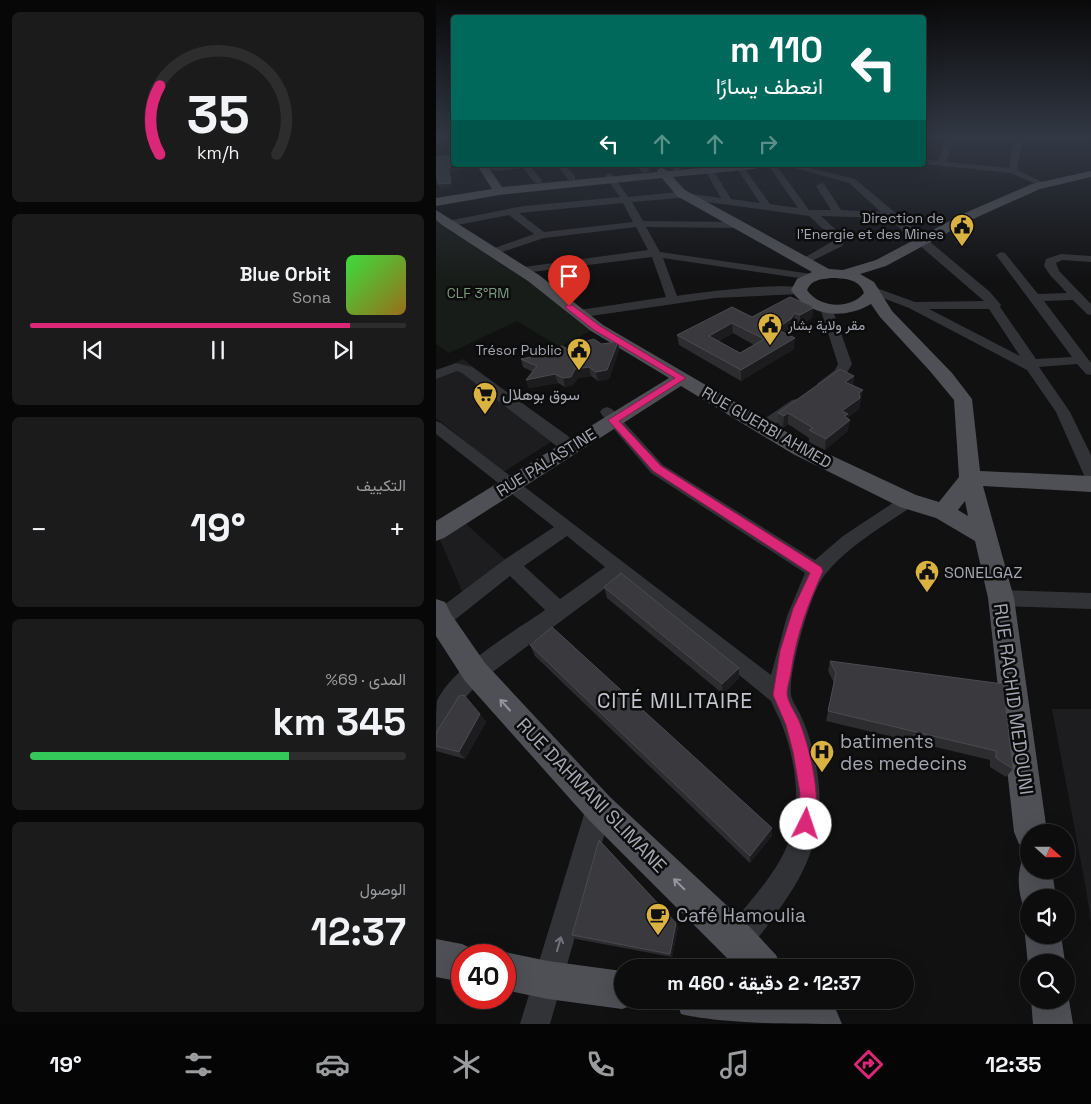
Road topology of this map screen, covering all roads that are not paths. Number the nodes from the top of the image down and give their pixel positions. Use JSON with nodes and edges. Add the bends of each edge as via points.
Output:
{"nodes":[{"id":1,"x":494,"y":184,"type":"edge"},
{"id":2,"x":539,"y":184,"type":"edge"},
{"id":3,"x":616,"y":184,"type":"edge"},
{"id":4,"x":675,"y":184,"type":"edge"},
{"id":5,"x":717,"y":184,"type":"edge"},
{"id":6,"x":755,"y":184,"type":"edge"},
{"id":7,"x":787,"y":184,"type":"edge"},
{"id":8,"x":855,"y":184,"type":"edge"},
{"id":9,"x":1043,"y":184,"type":"edge"},
{"id":10,"x":821,"y":186,"type":"dead end"},
{"id":11,"x":497,"y":189,"type":"junction"},
{"id":12,"x":436,"y":197,"type":"edge"},
{"id":13,"x":693,"y":198,"type":"junction"},
{"id":14,"x":626,"y":200,"type":"junction"},
{"id":15,"x":436,"y":202,"type":"edge"},
{"id":16,"x":728,"y":202,"type":"junction"},
{"id":17,"x":767,"y":207,"type":"junction"},
{"id":18,"x":510,"y":211,"type":"junction"},
{"id":19,"x":809,"y":212,"type":"junction"},
{"id":20,"x":838,"y":213,"type":"junction"},
{"id":21,"x":890,"y":215,"type":"junction"},
{"id":22,"x":442,"y":219,"type":"edge"},
{"id":23,"x":638,"y":224,"type":"junction"},
{"id":24,"x":736,"y":225,"type":"junction"},
{"id":25,"x":542,"y":235,"type":"junction"},
{"id":26,"x":923,"y":241,"type":"junction"},
{"id":27,"x":493,"y":252,"type":"junction"},
{"id":28,"x":656,"y":254,"type":"junction"},
{"id":29,"x":1001,"y":255,"type":"dead end"},
{"id":30,"x":1091,"y":260,"type":"edge"},
{"id":31,"x":806,"y":261,"type":"junction"},
{"id":32,"x":881,"y":262,"type":"junction"},
{"id":33,"x":524,"y":270,"type":"junction"},
{"id":34,"x":844,"y":274,"type":"junction"},
{"id":35,"x":818,"y":275,"type":"junction"},
{"id":36,"x":871,"y":289,"type":"junction"},
{"id":37,"x":799,"y":290,"type":"junction"},
{"id":38,"x":1076,"y":296,"type":"junction"},
{"id":39,"x":1036,"y":298,"type":"junction"},
{"id":40,"x":673,"y":300,"type":"junction"},
{"id":41,"x":913,"y":305,"type":"junction"},
{"id":42,"x":856,"y":306,"type":"junction"},
{"id":43,"x":995,"y":306,"type":"junction"},
{"id":44,"x":826,"y":308,"type":"junction"},
{"id":45,"x":1091,"y":311,"type":"edge"},
{"id":46,"x":885,"y":312,"type":"junction"},
{"id":47,"x":577,"y":314,"type":"junction"},
{"id":48,"x":1081,"y":360,"type":"junction"},
{"id":49,"x":1032,"y":365,"type":"junction"},
{"id":50,"x":1091,"y":370,"type":"edge"},
{"id":51,"x":436,"y":375,"type":"edge"},
{"id":52,"x":676,"y":375,"type":"junction"},
{"id":53,"x":610,"y":416,"type":"junction"},
{"id":54,"x":436,"y":426,"type":"edge"},
{"id":55,"x":762,"y":427,"type":"junction"},
{"id":56,"x":566,"y":444,"type":"junction"},
{"id":57,"x":969,"y":469,"type":"junction"},
{"id":58,"x":1091,"y":474,"type":"edge"},
{"id":59,"x":507,"y":480,"type":"junction"},
{"id":60,"x":1091,"y":484,"type":"edge"},
{"id":61,"x":908,"y":501,"type":"junction"},
{"id":62,"x":944,"y":512,"type":"junction"},
{"id":63,"x":436,"y":518,"type":"edge"},
{"id":64,"x":568,"y":527,"type":"junction"},
{"id":65,"x":436,"y":532,"type":"edge"},
{"id":66,"x":985,"y":536,"type":"junction"},
{"id":67,"x":511,"y":565,"type":"junction"},
{"id":68,"x":619,"y":567,"type":"junction"},
{"id":69,"x":817,"y":571,"type":"junction"},
{"id":70,"x":1001,"y":598,"type":"junction"},
{"id":71,"x":1091,"y":601,"type":"edge"},
{"id":72,"x":559,"y":610,"type":"junction"},
{"id":73,"x":437,"y":618,"type":"edge"},
{"id":74,"x":475,"y":672,"type":"junction"},
{"id":75,"x":780,"y":695,"type":"junction"},
{"id":76,"x":436,"y":724,"type":"edge"},
{"id":77,"x":599,"y":808,"type":"junction"},
{"id":78,"x":1030,"y":824,"type":"edge"},
{"id":79,"x":737,"y":940,"type":"junction"},
{"id":80,"x":436,"y":958,"type":"edge"},
{"id":81,"x":755,"y":959,"type":"edge"},
{"id":82,"x":451,"y":961,"type":"edge"},
{"id":83,"x":516,"y":973,"type":"edge"},
{"id":84,"x":548,"y":980,"type":"junction"},
{"id":85,"x":614,"y":989,"type":"edge"},
{"id":86,"x":721,"y":1009,"type":"edge"},
{"id":87,"x":1051,"y":1009,"type":"edge"},
{"id":88,"x":805,"y":1011,"type":"edge"},
{"id":89,"x":738,"y":1015,"type":"edge"},
{"id":90,"x":535,"y":1024,"type":"edge"},
{"id":91,"x":1053,"y":1024,"type":"edge"}],
"edges":[{"from":1,"to":11,"type":"main road"},
{"from":2,"to":11,"type":"main road"},
{"from":3,"to":14,"type":"street"},
{"from":4,"to":13,"type":"main road","via":[[677,190]]},
{"from":5,"to":16,"type":"street"},
{"from":6,"to":17,"type":"street"},
{"from":7,"to":19,"type":"street"},
{"from":8,"to":21,"type":"street"},
{"from":9,"to":26,"type":"main road","via":[[994,204]]},
{"from":10,"to":20,"type":"street"},
{"from":11,"to":12,"type":"main road"},
{"from":11,"to":15,"type":"main road"},
{"from":13,"to":14,"type":"street","via":[[672,195]]},
{"from":13,"to":16,"type":"street"},
{"from":13,"to":24,"type":"main road"},
{"from":14,"to":18,"type":"street"},
{"from":14,"to":23,"type":"street"},
{"from":16,"to":17,"type":"street"},
{"from":17,"to":19,"type":"street"},
{"from":18,"to":22,"type":"street"},
{"from":18,"to":25,"type":"street"},
{"from":19,"to":20,"type":"street"},
{"from":19,"to":31,"type":"street","via":[[841,239],[838,244]]},
{"from":20,"to":21,"type":"street"},
{"from":21,"to":26,"type":"street"},
{"from":22,"to":27,"type":"main road","name":"RUE GUERBI AHMED"},
{"from":23,"to":24,"type":"street"},
{"from":23,"to":25,"type":"street"},
{"from":23,"to":28,"type":"street"},
{"from":24,"to":31,"type":"main road"},
{"from":25,"to":27,"type":"street"},
{"from":26,"to":32,"type":"main road"},
{"from":26,"to":43,"type":"street"},
{"from":27,"to":33,"type":"main road","name":"RUE GUERBI AHMED"},
{"from":28,"to":33,"type":"street","via":[[640,253]]},
{"from":28,"to":35,"type":"street"},
{"from":28,"to":40,"type":"street"},
{"from":29,"to":39,"type":"street"},
{"from":30,"to":38,"type":"street","via":[[1061,257],[1050,261],[1054,274]]},
{"from":31,"to":35,"type":"main road"},
{"from":32,"to":34,"type":"main road"},
{"from":32,"to":36,"type":"main road"},
{"from":33,"to":47,"type":"main road","name":"RUE GUERBI AHMED"},
{"from":34,"to":35,"type":"main road"},
{"from":34,"to":36,"type":"main road","via":[[862,280]]},
{"from":35,"to":37,"type":"main road","via":[[803,282]]},
{"from":36,"to":41,"type":"street"},
{"from":36,"to":42,"type":"main road","via":[[869,298]]},
{"from":36,"to":46,"type":"main road"},
{"from":37,"to":40,"type":"street"},
{"from":37,"to":44,"type":"main road","via":[[804,299]]},
{"from":38,"to":39,"type":"street"},
{"from":38,"to":45,"type":"street"},
{"from":39,"to":48,"type":"street"},
{"from":40,"to":47,"type":"street"},
{"from":41,"to":43,"type":"street"},
{"from":41,"to":49,"type":"street"},
{"from":42,"to":44,"type":"main road"},
{"from":42,"to":46,"type":"main road"},
{"from":43,"to":49,"type":"street"},
{"from":44,"to":55,"type":"street","via":[[845,369]]},
{"from":46,"to":57,"type":"main road","via":[[963,399]]},
{"from":47,"to":52,"type":"main road","name":"RUE GUERBI AHMED"},
{"from":48,"to":49,"type":"street"},
{"from":48,"to":50,"type":"street"},
{"from":49,"to":58,"type":"street","via":[[1062,412]]},
{"from":51,"to":56,"type":"street","via":[[456,367],[467,370]]},
{"from":52,"to":53,"type":"main road","name":"RUE PALASTINE"},
{"from":52,"to":55,"type":"main road","name":"RUE GUERBI AHMED"},
{"from":53,"to":56,"type":"main road","name":"RUE PALASTINE"},
{"from":53,"to":69,"type":"street","via":[[657,469]]},
{"from":54,"to":59,"type":"street"},
{"from":55,"to":61,"type":"main road","name":"RUE GUERBI AHMED"},
{"from":56,"to":59,"type":"main road","name":"RUE PALASTINE"},
{"from":57,"to":60,"type":"main road","via":[[1022,479]]},
{"from":57,"to":62,"type":"main road"},
{"from":57,"to":66,"type":"main road","name":"RUE RACHID MEDOUNI"},
{"from":59,"to":63,"type":"main road","name":"RUE PALASTINE"},
{"from":59,"to":64,"type":"street"},
{"from":59,"to":65,"type":"main road","name":"RUE PALASTINE"},
{"from":61,"to":62,"type":"main road","name":"RUE GUERBI AHMED"},
{"from":61,"to":69,"type":"street","via":[[851,540]]},
{"from":62,"to":66,"type":"main road","name":"RUE GUERBI AHMED"},
{"from":64,"to":67,"type":"street"},
{"from":64,"to":68,"type":"street"},
{"from":66,"to":70,"type":"main road","name":"RUE RACHID MEDOUNI"},
{"from":67,"to":72,"type":"street"},
{"from":67,"to":73,"type":"street"},
{"from":68,"to":72,"type":"street"},
{"from":68,"to":75,"type":"street"},
{"from":69,"to":75,"type":"street","via":[[799,609],[787,651]]},
{"from":70,"to":71,"type":"street"},
{"from":70,"to":78,"type":"main road","name":"RUE RACHID MEDOUNI"},
{"from":72,"to":74,"type":"street"},
{"from":73,"to":74,"type":"main road","name":"RUE DAHMANI SLIMANE"},
{"from":74,"to":76,"type":"street","via":[[452,696]]},
{"from":77,"to":74,"type":"main road","name":"RUE DAHMANI SLIMANE","one_way":true},
{"from":75,"to":79,"type":"street","via":[[794,725],[806,776],[808,814],[799,850],[790,867]]},
{"from":79,"to":77,"type":"main road","name":"RUE DAHMANI SLIMANE","one_way":true},
{"from":84,"to":77,"type":"street","one_way":true},
{"from":79,"to":81,"type":"main road","name":"RUE DAHMANI SLIMANE"},
{"from":80,"to":82,"type":"main road"},
{"from":83,"to":84,"type":"main road"},
{"from":84,"to":85,"type":"main road"},
{"from":84,"to":90,"type":"street"},
{"from":86,"to":89,"type":"main road"},
{"from":87,"to":91,"type":"main road"},
{"from":88,"to":89,"type":"main road"}]}
